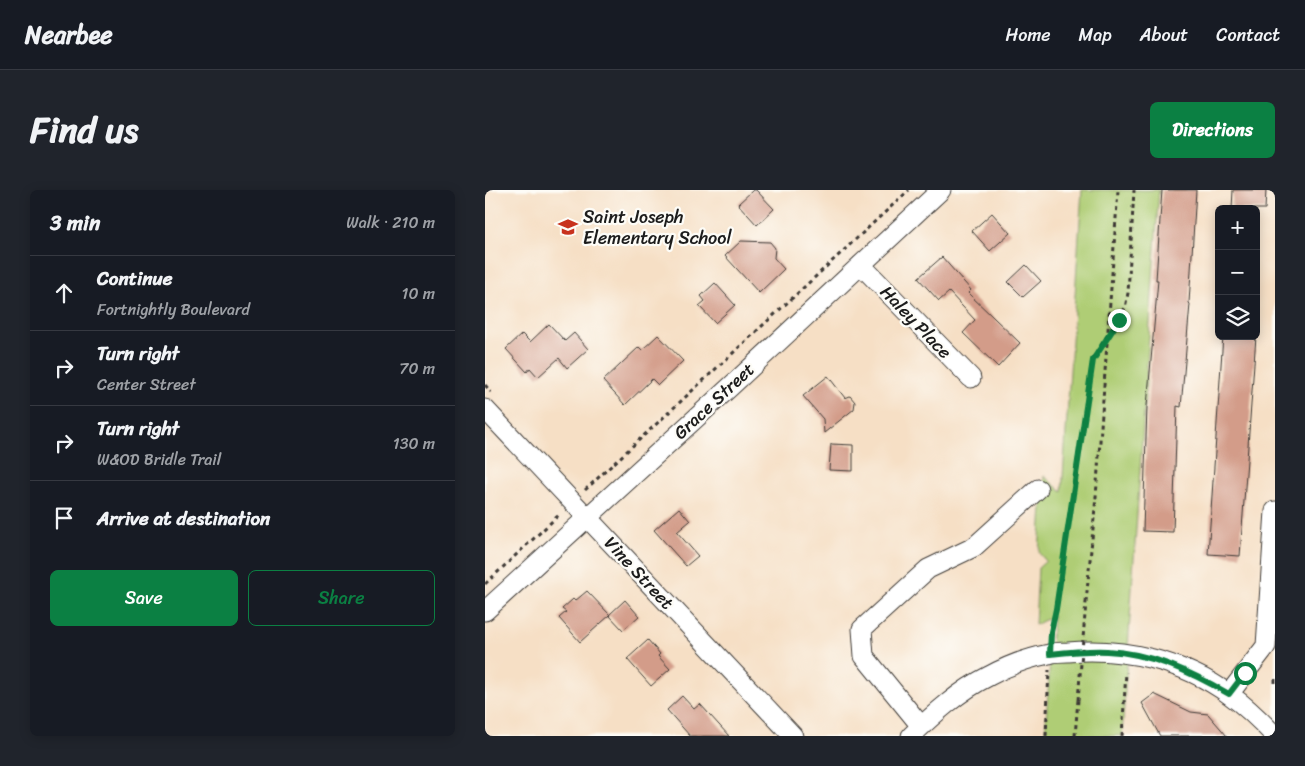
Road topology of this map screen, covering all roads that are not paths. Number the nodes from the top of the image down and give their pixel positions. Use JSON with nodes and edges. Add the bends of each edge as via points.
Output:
{"nodes":[{"id":1,"x":941,"y":190,"type":"edge"},
{"id":2,"x":861,"y":265,"type":"junction"},
{"id":3,"x":971,"y":378,"type":"dead end"},
{"id":4,"x":485,"y":410,"type":"edge"},
{"id":5,"x":1038,"y":489,"type":"dead end"},
{"id":6,"x":1275,"y":511,"type":"edge"},
{"id":7,"x":588,"y":518,"type":"junction"},
{"id":8,"x":1272,"y":592,"type":"edge"},
{"id":9,"x":485,"y":611,"type":"edge"},
{"id":10,"x":1229,"y":694,"type":"junction"},
{"id":11,"x":916,"y":731,"type":"edge"},
{"id":12,"x":793,"y":736,"type":"edge"},
{"id":13,"x":1275,"y":736,"type":"edge"}],
"edges":[{"from":1,"to":2,"type":"street","name":"Grace Street"},
{"from":2,"to":3,"type":"street","name":"Haley Place"},
{"from":2,"to":7,"type":"street","name":"Grace Street"},
{"from":4,"to":7,"type":"street","name":"Vine Street","via":[[579,496]]},
{"from":5,"to":11,"type":"street","via":[[974,547],[928,569],[861,628],[864,656]]},
{"from":6,"to":8,"type":"street"},
{"from":7,"to":9,"type":"street","name":"Grace Street"},
{"from":7,"to":12,"type":"street","name":"Vine Street"},
{"from":8,"to":10,"type":"street","via":[[1267,646]]},
{"from":10,"to":11,"type":"street","via":[[1173,665],[1144,656],[1109,651],[1050,654],[989,675],[961,692]]},
{"from":10,"to":13,"type":"street","via":[[1255,714]]}]}
